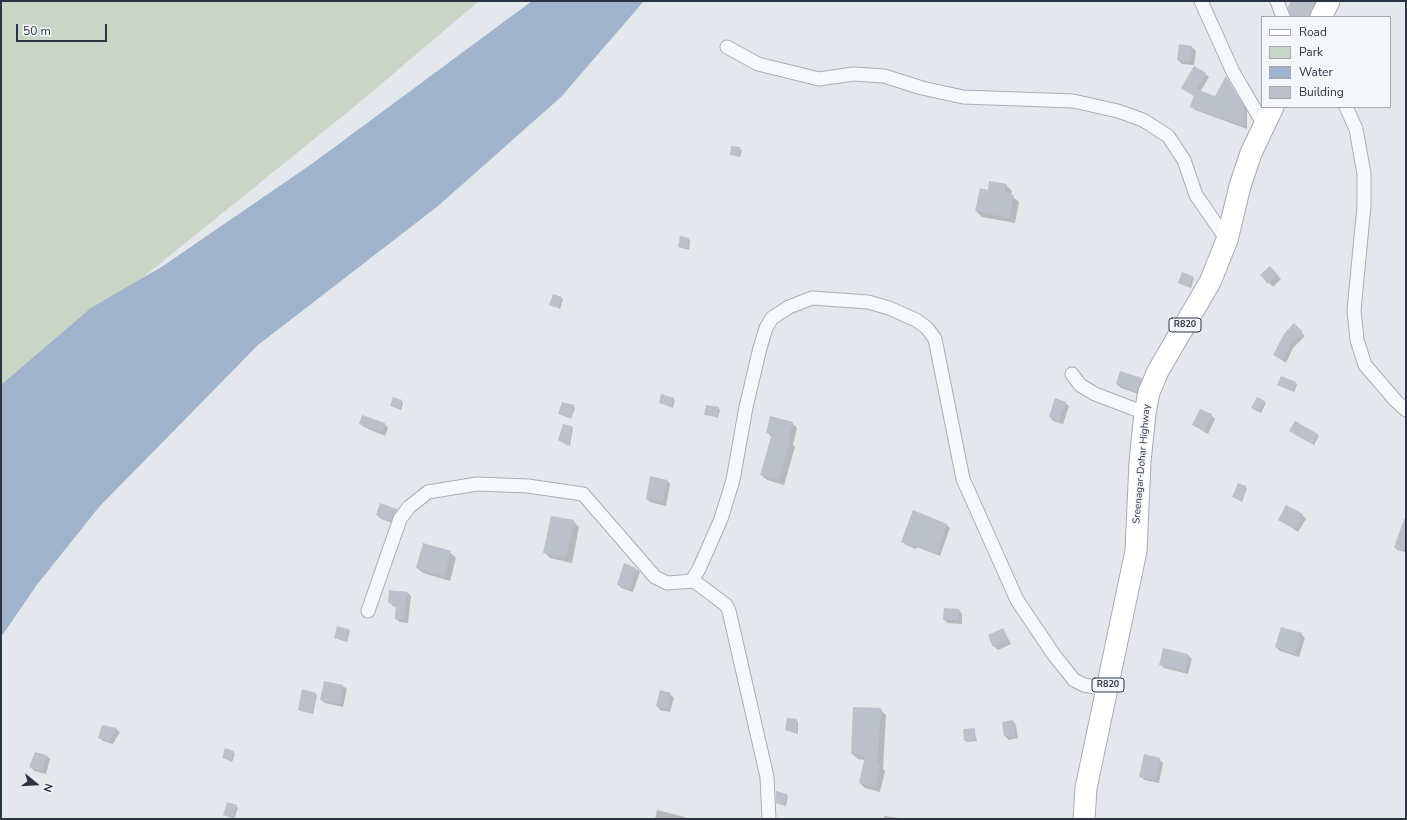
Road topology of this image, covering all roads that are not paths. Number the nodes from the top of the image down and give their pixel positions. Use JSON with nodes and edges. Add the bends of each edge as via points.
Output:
{"nodes":[{"id":1,"x":1201,"y":1,"type":"edge"},
{"id":2,"x":1277,"y":1,"type":"edge"},
{"id":3,"x":1329,"y":1,"type":"edge"},
{"id":4,"x":1283,"y":16,"type":"edge"},
{"id":5,"x":1322,"y":16,"type":"edge"},
{"id":6,"x":727,"y":48,"type":"dead end"},
{"id":7,"x":1272,"y":108,"type":"edge"},
{"id":8,"x":1346,"y":108,"type":"edge"},
{"id":9,"x":1264,"y":125,"type":"junction"},
{"id":10,"x":1227,"y":240,"type":"junction"},
{"id":11,"x":1072,"y":374,"type":"dead end"},
{"id":12,"x":1406,"y":410,"type":"edge"},
{"id":13,"x":1145,"y":413,"type":"junction"},
{"id":14,"x":692,"y":580,"type":"junction"},
{"id":15,"x":368,"y":611,"type":"dead end"},
{"id":16,"x":1107,"y":689,"type":"junction"},
{"id":17,"x":769,"y":819,"type":"edge"},
{"id":18,"x":1084,"y":819,"type":"edge"}],
"edges":[{"from":1,"to":9,"type":"street","via":[[1233,72]]},
{"from":2,"to":4,"type":"street"},
{"from":3,"to":5,"type":"main road"},
{"from":6,"to":10,"type":"street","via":[[758,64],[819,79],[853,74],[884,76],[963,97],[1073,101],[1118,111],[1143,120],[1168,136],[1184,160],[1196,195]]},
{"from":7,"to":9,"type":"main road","name":"Sreenagar-Dohar Highway","number":"R820"},
{"from":8,"to":12,"type":"street","via":[[1356,129],[1364,174],[1364,206],[1354,310],[1357,340],[1365,365]]},
{"from":9,"to":10,"type":"main road","name":"Sreenagar-Dohar Highway","number":"R820","via":[[1244,173]]},
{"from":10,"to":13,"type":"main road","name":"Sreenagar-Dohar Highway","number":"R820","via":[[1210,282],[1158,371],[1149,392]]},
{"from":11,"to":13,"type":"street","via":[[1080,385],[1095,394]]},
{"from":13,"to":16,"type":"main road","name":"Sreenagar-Dohar Highway","number":"R820","via":[[1136,551]]},
{"from":14,"to":15,"type":"street","via":[[667,583],[655,577],[582,494],[528,486],[477,484],[428,492],[409,507],[400,519]]},
{"from":14,"to":16,"type":"street","via":[[721,519],[733,480],[760,348],[772,318],[789,306],[812,298],[868,302],[916,320],[927,328],[935,339],[963,479],[1017,600],[1074,680],[1084,686]]},
{"from":14,"to":17,"type":"street","via":[[720,600],[729,611],[767,777]]},
{"from":16,"to":18,"type":"main road","name":"Sreenagar-Dohar Highway","number":"R820","via":[[1086,788]]}]}
